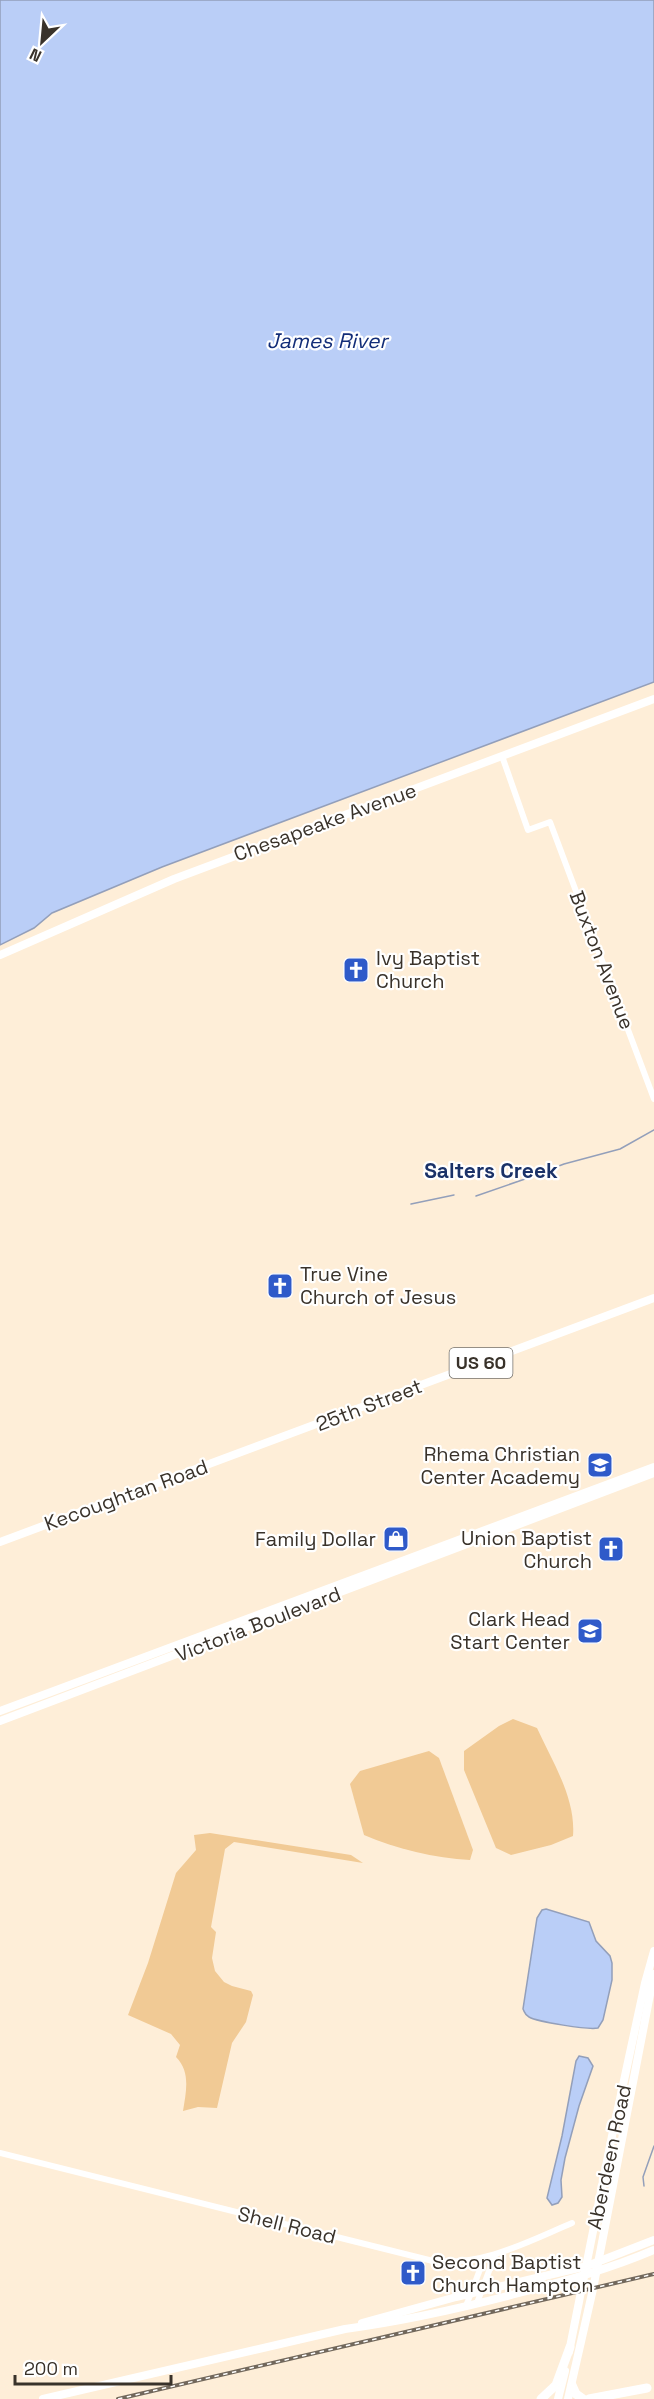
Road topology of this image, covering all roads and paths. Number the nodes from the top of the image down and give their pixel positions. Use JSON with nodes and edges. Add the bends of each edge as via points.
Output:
{"nodes":[{"id":1,"x":654,"y":699,"type":"edge"},
{"id":2,"x":502,"y":756,"type":"junction"},
{"id":3,"x":0,"y":955,"type":"edge"},
{"id":4,"x":654,"y":1099,"type":"edge"},
{"id":5,"x":654,"y":1298,"type":"edge"},
{"id":6,"x":252,"y":1448,"type":"joint"},
{"id":7,"x":654,"y":1467,"type":"edge"},
{"id":8,"x":654,"y":1473,"type":"edge"},
{"id":9,"x":514,"y":1523,"type":"junction"},
{"id":10,"x":0,"y":1542,"type":"edge"},
{"id":11,"x":0,"y":1711,"type":"edge"},
{"id":12,"x":0,"y":1721,"type":"edge"},
{"id":13,"x":654,"y":1951,"type":"edge"},
{"id":14,"x":654,"y":1974,"type":"edge"},
{"id":15,"x":0,"y":2153,"type":"edge"},
{"id":16,"x":572,"y":2223,"type":"dead end"},
{"id":17,"x":654,"y":2241,"type":"edge"},
{"id":18,"x":654,"y":2250,"type":"edge"},
{"id":19,"x":495,"y":2255,"type":"junction"},
{"id":20,"x":484,"y":2259,"type":"junction"},
{"id":21,"x":597,"y":2267,"type":"junction"},
{"id":22,"x":586,"y":2271,"type":"junction"},
{"id":23,"x":482,"y":2291,"type":"junction"},
{"id":24,"x":470,"y":2294,"type":"junction"},
{"id":25,"x":477,"y":2303,"type":"junction"},
{"id":26,"x":466,"y":2306,"type":"junction"},
{"id":27,"x":345,"y":2329,"type":"junction"},
{"id":28,"x":570,"y":2347,"type":"junction"},
{"id":29,"x":572,"y":2385,"type":"junction"},
{"id":30,"x":650,"y":2387,"type":"edge"},
{"id":31,"x":43,"y":2399,"type":"edge"},
{"id":32,"x":541,"y":2399,"type":"edge"},
{"id":33,"x":558,"y":2399,"type":"edge"},
{"id":34,"x":568,"y":2399,"type":"edge"},
{"id":35,"x":583,"y":2399,"type":"edge"},
{"id":36,"x":589,"y":2399,"type":"edge"},
{"id":37,"x":607,"y":2399,"type":"edge"}],
"edges":[{"from":1,"to":2,"type":"main road","name":"Chesapeake Avenue"},
{"from":2,"to":3,"type":"main road","name":"Chesapeake Avenue","via":[[174,879]]},
{"from":2,"to":4,"type":"street","name":"Buxton Avenue","via":[[528,830],[550,822]]},
{"from":5,"to":6,"type":"main road","name":"25th Street","number":"US 60"},
{"from":6,"to":10,"type":"main road","name":"Kecoughtan Road","number":"US 60"},
{"from":7,"to":9,"type":"main road"},
{"from":8,"to":9,"type":"main road"},
{"from":9,"to":11,"type":"main road","name":"Victoria Boulevard"},
{"from":9,"to":12,"type":"main road","name":"Victoria Boulevard"},
{"from":13,"to":22,"type":"main road","name":"Aberdeen Road"},
{"from":14,"to":21,"type":"main road","name":"Aberdeen Road"},
{"from":15,"to":20,"type":"street","name":"Shell Road","via":[[421,2259]]},
{"from":16,"to":19,"type":"street","name":"Shell Road"},
{"from":17,"to":21,"type":"main road"},
{"from":18,"to":21,"type":"main road"},
{"from":19,"to":20,"type":"street","name":"Shell Road"},
{"from":19,"to":23,"type":"street"},
{"from":20,"to":24,"type":"street"},
{"from":21,"to":22,"type":"main road"},
{"from":21,"to":29,"type":"main road","name":"Aberdeen Road"},
{"from":22,"to":23,"type":"main road"},
{"from":22,"to":25,"type":"main road"},
{"from":22,"to":28,"type":"main road","name":"Aberdeen Road"},
{"from":23,"to":24,"type":"main road"},
{"from":23,"to":25,"type":"street"},
{"from":24,"to":26,"type":"street"},
{"from":24,"to":27,"type":"main road"},
{"from":25,"to":26,"type":"main road"},
{"from":26,"to":27,"type":"main road"},
{"from":27,"to":31,"type":"main road"},
{"from":28,"to":32,"type":"highway","via":[[556,2385]]},
{"from":28,"to":33,"type":"main road","name":"Aberdeen Road"},
{"from":29,"to":34,"type":"main road","name":"Aberdeen Road"},
{"from":29,"to":35,"type":"highway"},
{"from":30,"to":36,"type":"highway"},
{"from":30,"to":37,"type":"highway"}]}
